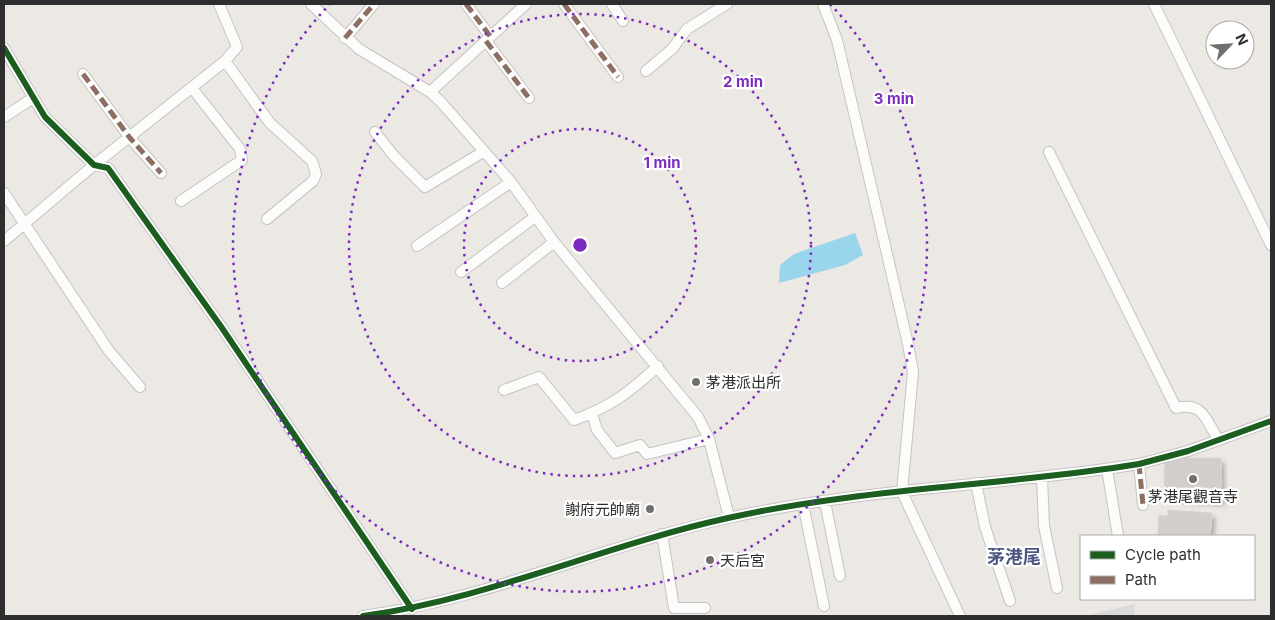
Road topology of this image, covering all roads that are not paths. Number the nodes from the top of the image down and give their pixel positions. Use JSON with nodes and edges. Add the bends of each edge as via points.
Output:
{"nodes":[{"id":1,"x":219,"y":4,"type":"edge"},
{"id":2,"x":311,"y":4,"type":"edge"},
{"id":3,"x":374,"y":4,"type":"edge"},
{"id":4,"x":466,"y":4,"type":"edge"},
{"id":5,"x":525,"y":4,"type":"edge"},
{"id":6,"x":564,"y":4,"type":"edge"},
{"id":7,"x":612,"y":4,"type":"edge"},
{"id":8,"x":727,"y":4,"type":"edge"},
{"id":9,"x":823,"y":4,"type":"edge"},
{"id":10,"x":1154,"y":4,"type":"edge"},
{"id":11,"x":623,"y":21,"type":"dead end"},
{"id":12,"x":345,"y":38,"type":"junction"},
{"id":13,"x":488,"y":38,"type":"junction"},
{"id":14,"x":4,"y":48,"type":"edge"},
{"id":15,"x":225,"y":61,"type":"junction"},
{"id":16,"x":646,"y":71,"type":"dead end"},
{"id":17,"x":83,"y":74,"type":"dead end"},
{"id":18,"x":618,"y":77,"type":"dead end"},
{"id":19,"x":192,"y":88,"type":"junction"},
{"id":20,"x":430,"y":92,"type":"junction"},
{"id":21,"x":33,"y":98,"type":"junction"},
{"id":22,"x":529,"y":98,"type":"dead end"},
{"id":23,"x":4,"y":117,"type":"edge"},
{"id":24,"x":375,"y":132,"type":"dead end"},
{"id":25,"x":130,"y":138,"type":"junction"},
{"id":26,"x":483,"y":152,"type":"junction"},
{"id":27,"x":1049,"y":152,"type":"dead end"},
{"id":28,"x":94,"y":165,"type":"junction"},
{"id":29,"x":161,"y":173,"type":"dead end"},
{"id":30,"x":510,"y":182,"type":"junction"},
{"id":31,"x":4,"y":193,"type":"edge"},
{"id":32,"x":181,"y":201,"type":"dead end"},
{"id":33,"x":535,"y":217,"type":"junction"},
{"id":34,"x":267,"y":219,"type":"dead end"},
{"id":35,"x":24,"y":222,"type":"junction"},
{"id":36,"x":4,"y":241,"type":"edge"},
{"id":37,"x":554,"y":242,"type":"junction"},
{"id":38,"x":1271,"y":245,"type":"edge"},
{"id":39,"x":417,"y":246,"type":"dead end"},
{"id":40,"x":461,"y":272,"type":"dead end"},
{"id":41,"x":502,"y":283,"type":"dead end"},
{"id":42,"x":658,"y":366,"type":"junction"},
{"id":43,"x":140,"y":387,"type":"dead end"},
{"id":44,"x":504,"y":390,"type":"dead end"},
{"id":45,"x":592,"y":414,"type":"junction"},
{"id":46,"x":1271,"y":421,"type":"edge"},
{"id":47,"x":709,"y":439,"type":"junction"},
{"id":48,"x":1218,"y":439,"type":"junction"},
{"id":49,"x":1139,"y":464,"type":"junction"},
{"id":50,"x":1107,"y":469,"type":"junction"},
{"id":51,"x":1042,"y":477,"type":"junction"},
{"id":52,"x":976,"y":483,"type":"junction"},
{"id":53,"x":902,"y":492,"type":"junction"},
{"id":54,"x":825,"y":502,"type":"junction"},
{"id":55,"x":803,"y":504,"type":"junction"},
{"id":56,"x":1143,"y":505,"type":"dead end"},
{"id":57,"x":729,"y":517,"type":"junction"},
{"id":58,"x":662,"y":534,"type":"junction"},
{"id":59,"x":1118,"y":535,"type":"edge"},
{"id":60,"x":840,"y":576,"type":"dead end"},
{"id":61,"x":1058,"y":588,"type":"dead end"},
{"id":62,"x":1010,"y":602,"type":"dead end"},
{"id":63,"x":824,"y":606,"type":"dead end"},
{"id":64,"x":705,"y":608,"type":"dead end"},
{"id":65,"x":412,"y":610,"type":"junction"},
{"id":66,"x":363,"y":616,"type":"edge"},
{"id":67,"x":960,"y":616,"type":"edge"}],
"edges":[{"from":1,"to":15,"type":"street","via":[[236,47]]},
{"from":2,"to":12,"type":"street"},
{"from":3,"to":12,"type":"street"},
{"from":4,"to":13,"type":"street"},
{"from":5,"to":13,"type":"street"},
{"from":6,"to":18,"type":"street"},
{"from":7,"to":11,"type":"street"},
{"from":8,"to":16,"type":"street","via":[[687,29],[672,49]]},
{"from":9,"to":53,"type":"street","via":[[837,40],[913,372]]},
{"from":10,"to":38,"type":"street"},
{"from":12,"to":20,"type":"street"},
{"from":13,"to":20,"type":"street"},
{"from":13,"to":22,"type":"street"},
{"from":14,"to":21,"type":"street"},
{"from":15,"to":19,"type":"street"},
{"from":15,"to":34,"type":"street","via":[[270,123],[312,161],[316,174]]},
{"from":17,"to":25,"type":"street"},
{"from":19,"to":25,"type":"street"},
{"from":19,"to":32,"type":"street","via":[[240,149],[242,160]]},
{"from":20,"to":26,"type":"street"},
{"from":21,"to":23,"type":"street"},
{"from":21,"to":28,"type":"street","via":[[45,117]]},
{"from":24,"to":26,"type":"street","via":[[425,187]]},
{"from":25,"to":28,"type":"street"},
{"from":25,"to":29,"type":"street"},
{"from":26,"to":30,"type":"street"},
{"from":27,"to":48,"type":"street","via":[[1176,408],[1190,405],[1199,408]]},
{"from":28,"to":35,"type":"street"},
{"from":28,"to":65,"type":"street","via":[[108,168],[114,176],[222,328]]},
{"from":30,"to":33,"type":"street"},
{"from":30,"to":39,"type":"street"},
{"from":31,"to":35,"type":"street"},
{"from":33,"to":37,"type":"street"},
{"from":33,"to":40,"type":"street"},
{"from":35,"to":36,"type":"street"},
{"from":35,"to":43,"type":"street","via":[[110,351]]},
{"from":37,"to":41,"type":"street"},
{"from":37,"to":42,"type":"street"},
{"from":42,"to":45,"type":"street","via":[[626,395]]},
{"from":42,"to":47,"type":"street","via":[[698,417]]},
{"from":44,"to":45,"type":"street","via":[[539,377],[574,420]]},
{"from":45,"to":47,"type":"street","via":[[597,430],[614,453],[640,445],[647,454]]},
{"from":46,"to":48,"type":"street"},
{"from":47,"to":57,"type":"street"},
{"from":48,"to":49,"type":"street"},
{"from":49,"to":50,"type":"street"},
{"from":49,"to":56,"type":"street"},
{"from":50,"to":51,"type":"street"},
{"from":50,"to":59,"type":"street"},
{"from":51,"to":52,"type":"street"},
{"from":51,"to":61,"type":"street","via":[[1044,526]]},
{"from":52,"to":53,"type":"street"},
{"from":52,"to":62,"type":"street","via":[[985,527]]},
{"from":53,"to":54,"type":"street"},
{"from":53,"to":67,"type":"street"},
{"from":54,"to":55,"type":"street"},
{"from":54,"to":60,"type":"street"},
{"from":55,"to":57,"type":"street"},
{"from":55,"to":63,"type":"street"},
{"from":57,"to":58,"type":"street"},
{"from":58,"to":64,"type":"street","via":[[674,608]]},
{"from":58,"to":65,"type":"street"},
{"from":65,"to":66,"type":"street"}]}
